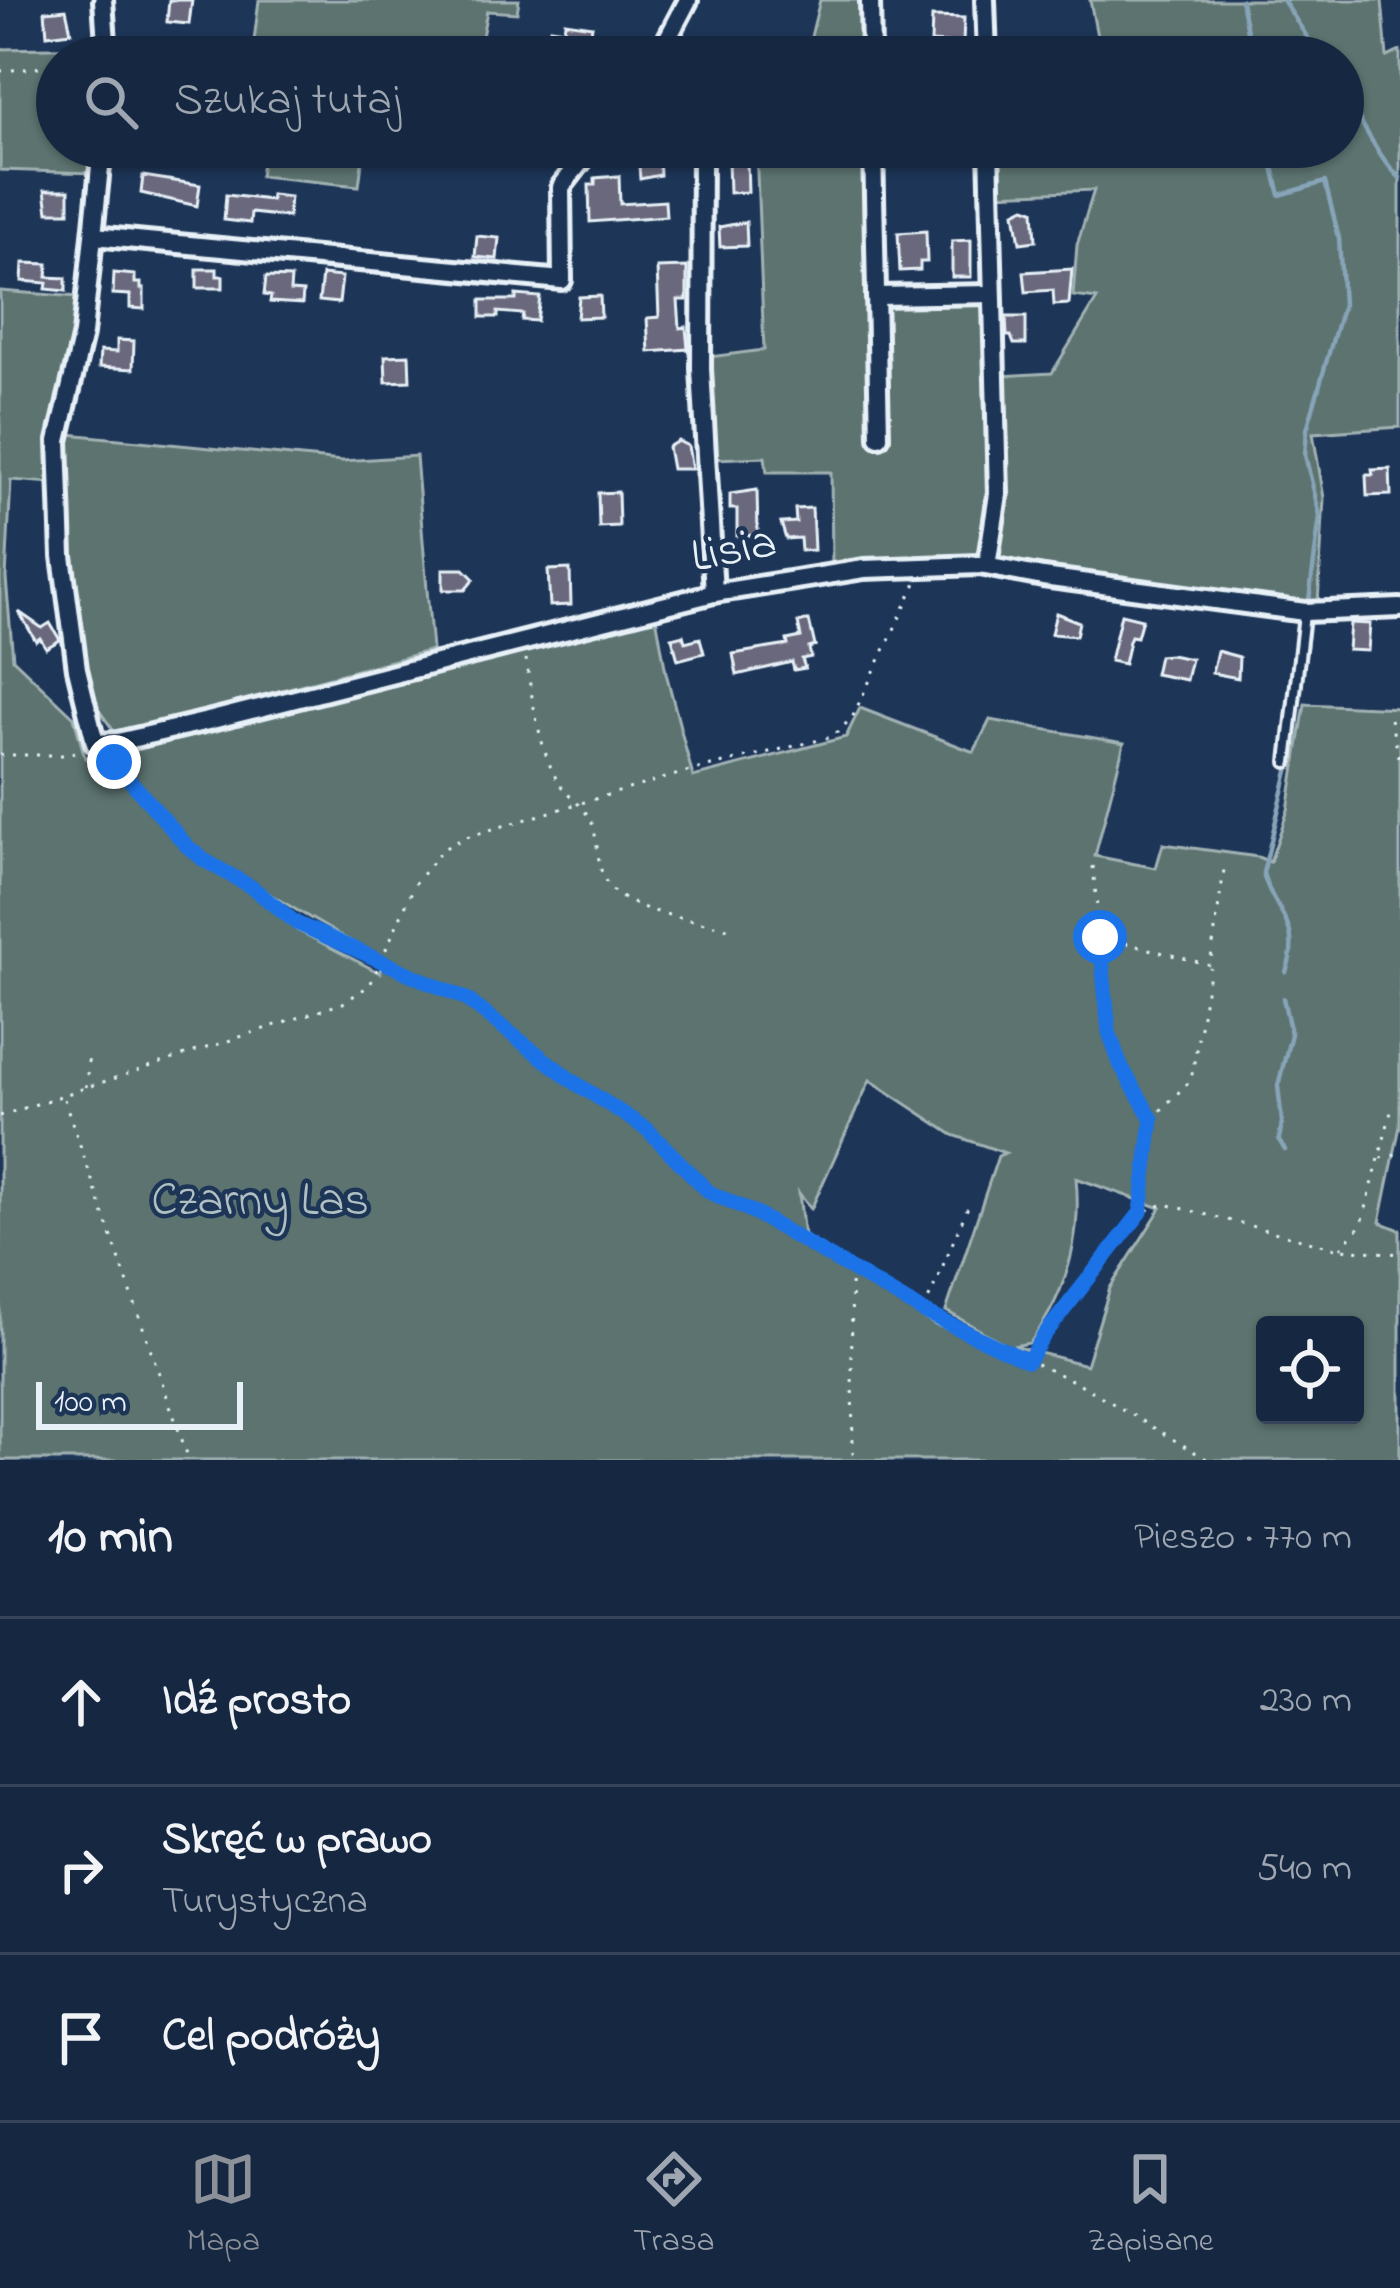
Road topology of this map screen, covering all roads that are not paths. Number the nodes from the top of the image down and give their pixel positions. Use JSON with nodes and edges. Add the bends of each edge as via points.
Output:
{"nodes":[{"id":1,"x":103,"y":0,"type":"edge"},
{"id":2,"x":688,"y":0,"type":"edge"},
{"id":3,"x":870,"y":0,"type":"edge"},
{"id":4,"x":985,"y":0,"type":"edge"},
{"id":5,"x":106,"y":36,"type":"edge"},
{"id":6,"x":672,"y":36,"type":"edge"},
{"id":7,"x":871,"y":36,"type":"edge"},
{"id":8,"x":986,"y":36,"type":"edge"},
{"id":9,"x":99,"y":168,"type":"edge"},
{"id":10,"x":576,"y":168,"type":"edge"},
{"id":11,"x":702,"y":168,"type":"edge"},
{"id":12,"x":873,"y":168,"type":"edge"},
{"id":13,"x":989,"y":168,"type":"edge"},
{"id":14,"x":94,"y":236,"type":"junction"},
{"id":15,"x":992,"y":294,"type":"junction"},
{"id":16,"x":876,"y":296,"type":"junction"},
{"id":17,"x":879,"y":437,"type":"dead end"},
{"id":18,"x":988,"y":566,"type":"junction"},
{"id":19,"x":714,"y":592,"type":"junction"},
{"id":20,"x":1400,"y":608,"type":"edge"},
{"id":21,"x":1305,"y":612,"type":"junction"},
{"id":22,"x":1286,"y":762,"type":"dead end"}],
"edges":[{"from":1,"to":5,"type":"street"},
{"from":2,"to":6,"type":"street"},
{"from":3,"to":7,"type":"street"},
{"from":4,"to":8,"type":"street"},
{"from":9,"to":14,"type":"street"},
{"from":10,"to":14,"type":"street","via":[[561,187],[562,280]]},
{"from":11,"to":19,"type":"street","via":[[701,369]]},
{"from":12,"to":16,"type":"street"},
{"from":13,"to":15,"type":"street"},
{"from":14,"to":19,"type":"street","name":"Lisia","via":[[58,441],[62,556],[95,742],[208,721]]},
{"from":15,"to":16,"type":"street"},
{"from":15,"to":18,"type":"street","via":[[998,494]]},
{"from":16,"to":17,"type":"street"},
{"from":18,"to":19,"type":"street","name":"Lisia","via":[[837,572]]},
{"from":18,"to":21,"type":"street","name":"Lisia"},
{"from":20,"to":21,"type":"street","name":"Lisia"},
{"from":21,"to":22,"type":"lane"}]}
